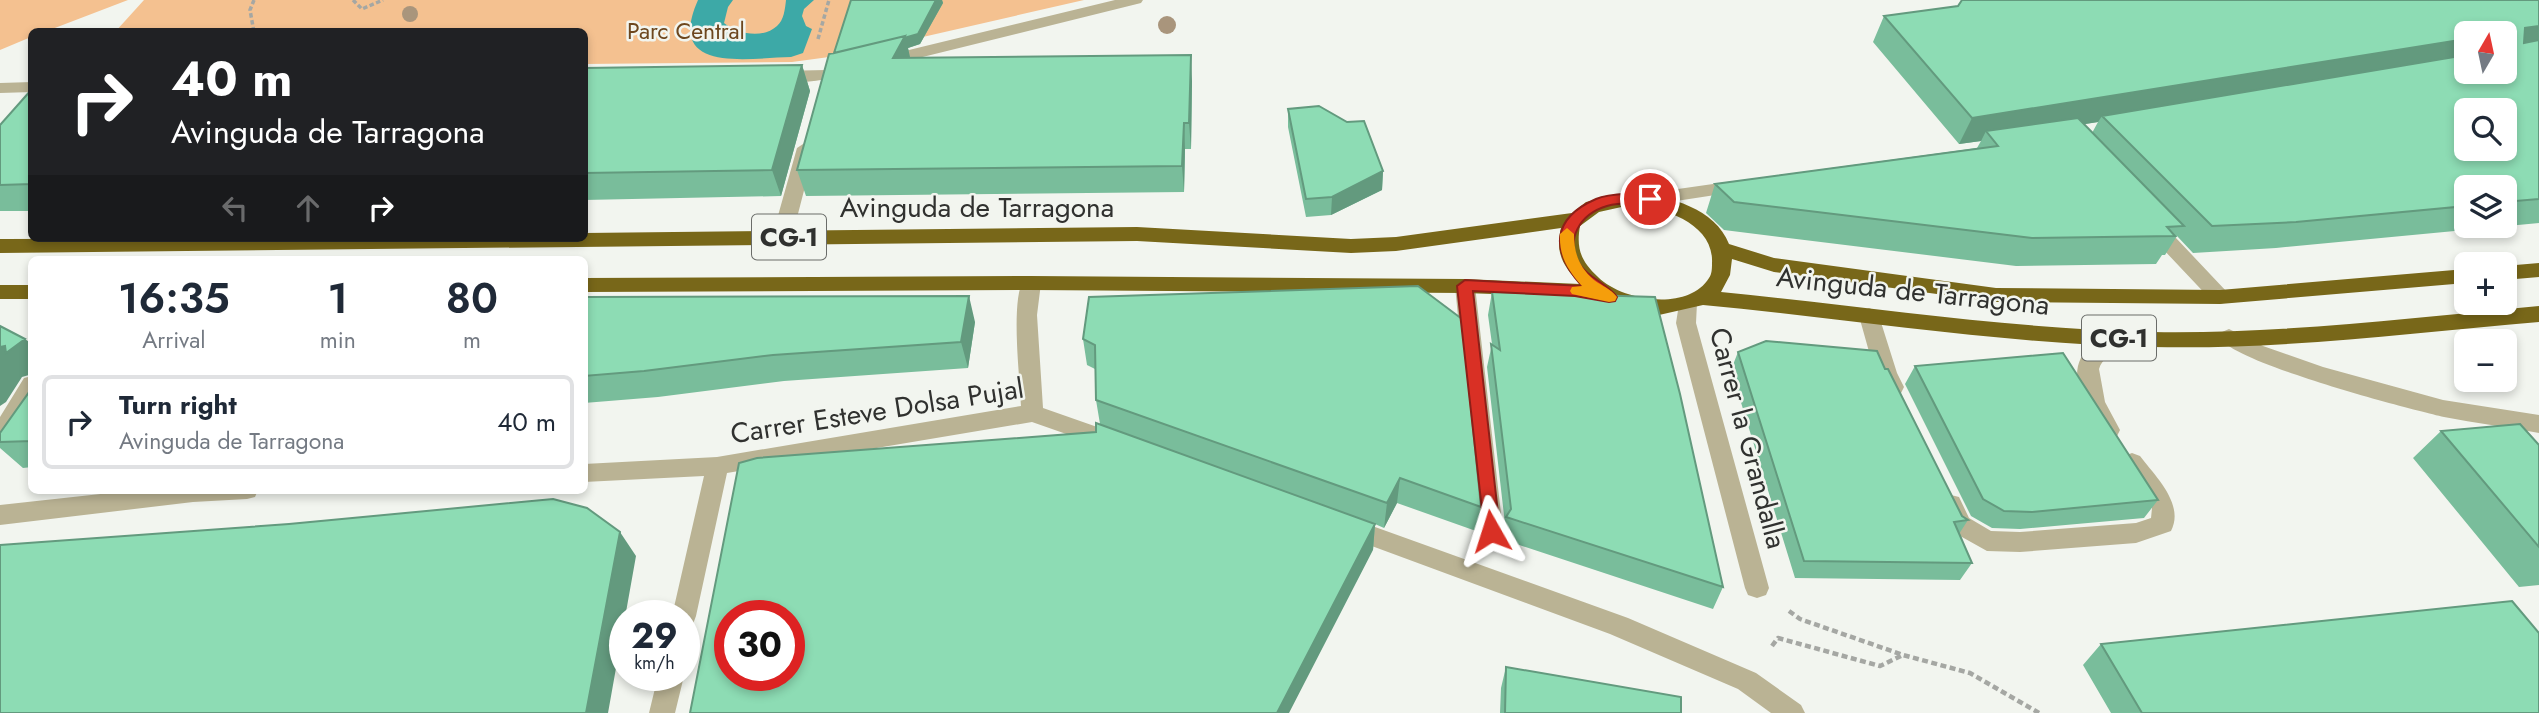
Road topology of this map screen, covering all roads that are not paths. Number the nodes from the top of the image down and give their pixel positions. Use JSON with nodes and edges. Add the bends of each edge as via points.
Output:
{"nodes":[{"id":1,"x":1135,"y":0,"type":"edge"},
{"id":2,"x":765,"y":76,"type":"edge"},
{"id":3,"x":28,"y":87,"type":"edge"},
{"id":4,"x":0,"y":88,"type":"edge"},
{"id":5,"x":812,"y":128,"type":"edge"},
{"id":6,"x":1762,"y":183,"type":"edge"},
{"id":7,"x":1650,"y":199,"type":"junction"},
{"id":8,"x":2142,"y":215,"type":"edge"},
{"id":9,"x":1575,"y":219,"type":"junction"},
{"id":10,"x":782,"y":237,"type":"junction"},
{"id":11,"x":588,"y":239,"type":"edge"},
{"id":12,"x":348,"y":242,"type":"edge"},
{"id":13,"x":0,"y":246,"type":"edge"},
{"id":14,"x":1721,"y":249,"type":"junction"},
{"id":15,"x":2539,"y":270,"type":"edge"},
{"id":16,"x":2517,"y":272,"type":"edge"},
{"id":17,"x":2454,"y":277,"type":"edge"},
{"id":18,"x":1031,"y":283,"type":"junction"},
{"id":19,"x":588,"y":285,"type":"edge"},
{"id":20,"x":1465,"y":286,"type":"junction"},
{"id":21,"x":0,"y":292,"type":"edge"},
{"id":22,"x":28,"y":292,"type":"edge"},
{"id":23,"x":1609,"y":297,"type":"junction"},
{"id":24,"x":2220,"y":297,"type":"junction"},
{"id":25,"x":1694,"y":300,"type":"junction"},
{"id":26,"x":2539,"y":314,"type":"edge"},
{"id":27,"x":1869,"y":316,"type":"junction"},
{"id":28,"x":2229,"y":337,"type":"junction"},
{"id":29,"x":2130,"y":338,"type":"junction"},
{"id":30,"x":28,"y":390,"type":"edge"},
{"id":31,"x":1903,"y":408,"type":"edge"},
{"id":32,"x":1032,"y":413,"type":"junction"},
{"id":33,"x":2539,"y":424,"type":"edge"},
{"id":34,"x":0,"y":436,"type":"edge"},
{"id":35,"x":1134,"y":449,"type":"edge"},
{"id":36,"x":716,"y":466,"type":"junction"},
{"id":37,"x":588,"y":473,"type":"edge"},
{"id":38,"x":1944,"y":490,"type":"edge"},
{"id":39,"x":184,"y":494,"type":"edge"},
{"id":40,"x":0,"y":515,"type":"edge"},
{"id":41,"x":1334,"y":522,"type":"edge"},
{"id":42,"x":1491,"y":531,"type":"dead end"},
{"id":43,"x":1757,"y":588,"type":"road end"},
{"id":44,"x":687,"y":600,"type":"edge"},
{"id":45,"x":667,"y":691,"type":"edge"},
{"id":46,"x":662,"y":713,"type":"edge"},
{"id":47,"x":1791,"y":713,"type":"edge"}],
"edges":[{"from":1,"to":2,"type":"street","via":[[825,82]]},
{"from":3,"to":4,"type":"street"},
{"from":5,"to":10,"type":"street"},
{"from":6,"to":7,"type":"street"},
{"from":7,"to":9,"type":"highway","number":"CG-1","via":[[1601,202]]},
{"from":7,"to":14,"type":"highway","number":"CG-1","via":[[1695,217],[1712,232]]},
{"from":8,"to":24,"type":"street"},
{"from":9,"to":10,"type":"highway","name":"Avinguda de Tarragona","number":"CG-1","via":[[1351,246],[1137,234]]},
{"from":9,"to":23,"type":"highway","number":"CG-1","via":[[1567,234],[1566,250],[1574,268]]},
{"from":10,"to":11,"type":"highway","name":"Avinguda de Tarragona","number":"CG-1"},
{"from":12,"to":13,"type":"highway","name":"Avinguda de Tarragona","number":"CG-1"},
{"from":14,"to":24,"type":"highway","name":"Avinguda de Tarragona","number":"CG-1","via":[[1774,265],[1996,295]]},
{"from":14,"to":25,"type":"highway","via":[[1721,276],[1713,288]]},
{"from":15,"to":16,"type":"highway"},
{"from":17,"to":24,"type":"highway","name":"Avinguda de Tarragona","number":"CG-1"},
{"from":18,"to":19,"type":"highway","number":"CG-1"},
{"from":18,"to":20,"type":"highway","number":"CG-1"},
{"from":18,"to":32,"type":"street","via":[[1027,315]]},
{"from":20,"to":23,"type":"highway","number":"CG-1","via":[[1575,290]]},
{"from":20,"to":42,"type":"street"},
{"from":21,"to":22,"type":"highway"},
{"from":23,"to":25,"type":"highway","number":"CG-1","via":[[1662,307]]},
{"from":25,"to":27,"type":"highway","name":"Avinguda de Tarragona","number":"CG-1"},
{"from":25,"to":43,"type":"street","name":"Carrer la Grandalla","via":[[1686,323]]},
{"from":26,"to":28,"type":"highway","name":"Avinguda de Tarragona","number":"CG-1"},
{"from":27,"to":29,"type":"highway","name":"Avinguda de Tarragona","number":"CG-1"},
{"from":27,"to":31,"type":"street","via":[[1885,373]]},
{"from":28,"to":29,"type":"highway","name":"Avinguda de Tarragona","number":"CG-1"},
{"from":28,"to":33,"type":"street","via":[[2256,352],[2311,371],[2418,402]]},
{"from":29,"to":38,"type":"street","via":[[2097,352],[2088,368],[2089,388],[2106,425],[2163,506],[2163,524],[2136,533],[1987,541],[1961,525]]},
{"from":30,"to":34,"type":"street"},
{"from":32,"to":35,"type":"street","name":"Carrer Esteve Dolsa Pujal"},
{"from":32,"to":36,"type":"street","name":"Carrer Esteve Dolsa Pujal"},
{"from":36,"to":37,"type":"street","name":"Carrer Esteve Dolsa Pujal"},
{"from":36,"to":44,"type":"street"},
{"from":39,"to":40,"type":"street"},
{"from":41,"to":47,"type":"street","via":[[1619,626],[1747,681]]},
{"from":45,"to":46,"type":"street"}]}
